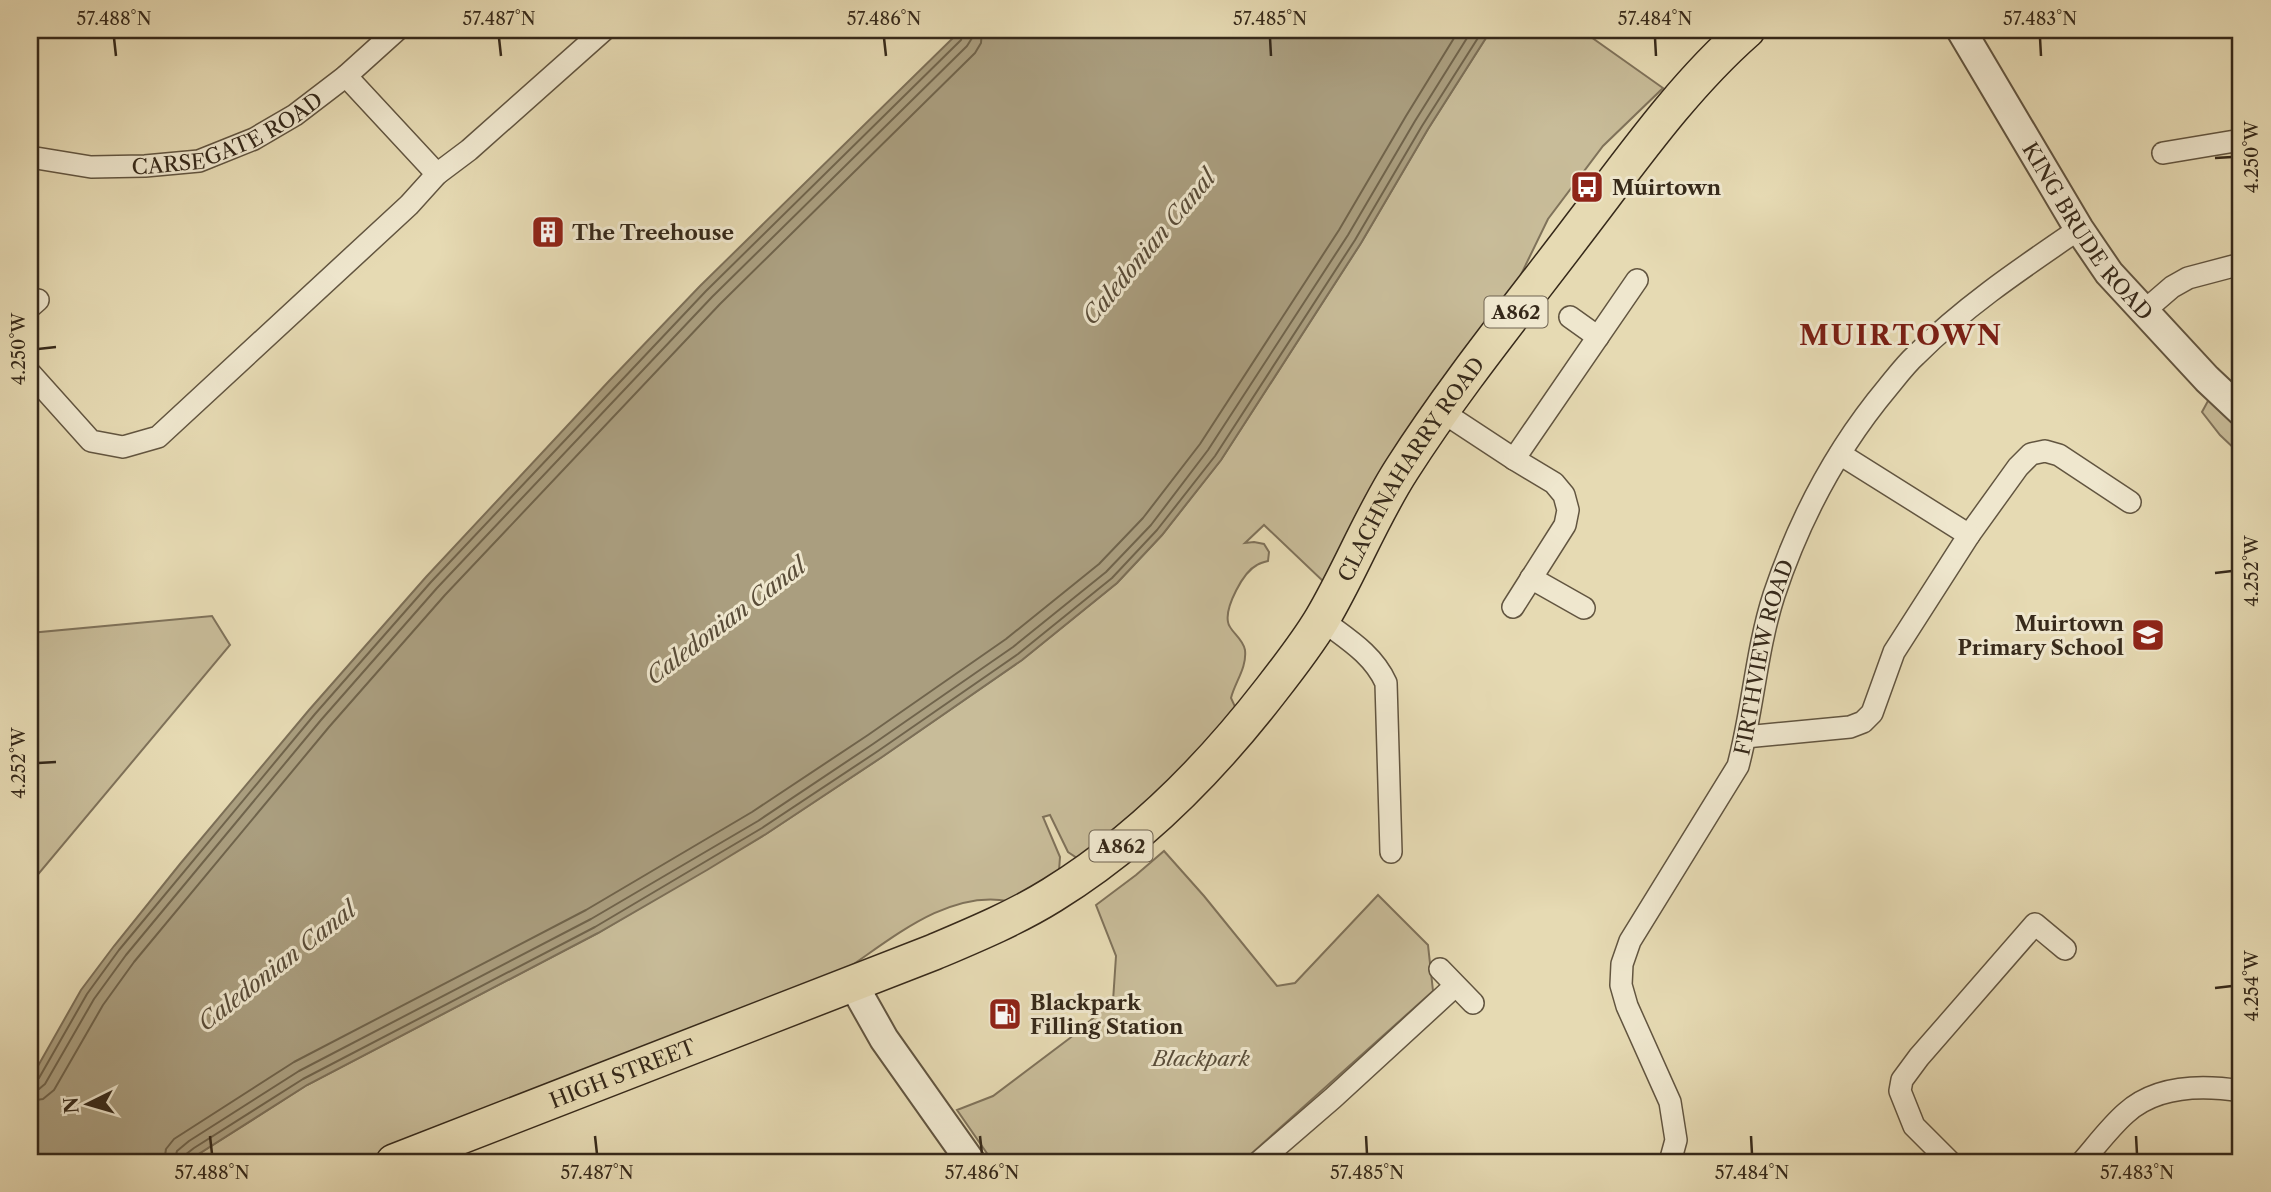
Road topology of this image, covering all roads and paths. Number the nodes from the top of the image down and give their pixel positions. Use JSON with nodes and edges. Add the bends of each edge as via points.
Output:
{"nodes":[{"id":1,"x":397,"y":30,"type":"edge"},
{"id":2,"x":604,"y":30,"type":"edge"},
{"id":3,"x":1747,"y":30,"type":"edge"},
{"id":4,"x":1961,"y":30,"type":"edge"},
{"id":5,"x":346,"y":76,"type":"junction"},
{"id":6,"x":2241,"y":140,"type":"edge"},
{"id":7,"x":2163,"y":153,"type":"dead end"},
{"id":8,"x":30,"y":157,"type":"edge"},
{"id":9,"x":437,"y":174,"type":"junction"},
{"id":10,"x":2080,"y":229,"type":"junction"},
{"id":11,"x":2241,"y":264,"type":"edge"},
{"id":12,"x":1637,"y":281,"type":"dead end"},
{"id":13,"x":2143,"y":312,"type":"junction"},
{"id":14,"x":1570,"y":317,"type":"dead end"},
{"id":15,"x":1598,"y":337,"type":"junction"},
{"id":16,"x":30,"y":373,"type":"edge"},
{"id":17,"x":1441,"y":411,"type":"junction"},
{"id":18,"x":2241,"y":411,"type":"edge"},
{"id":19,"x":1840,"y":454,"type":"junction"},
{"id":20,"x":1514,"y":459,"type":"junction"},
{"id":21,"x":2130,"y":502,"type":"dead end"},
{"id":22,"x":1969,"y":536,"type":"junction"},
{"id":23,"x":1531,"y":578,"type":"junction"},
{"id":24,"x":1513,"y":607,"type":"dead end"},
{"id":25,"x":1584,"y":608,"type":"dead end"},
{"id":26,"x":1322,"y":620,"type":"junction"},
{"id":27,"x":1745,"y":737,"type":"junction"},
{"id":28,"x":1391,"y":852,"type":"dead end"},
{"id":29,"x":2065,"y":949,"type":"dead end"},
{"id":30,"x":1440,"y":969,"type":"dead end"},
{"id":31,"x":853,"y":984,"type":"junction"},
{"id":32,"x":1455,"y":986,"type":"junction"},
{"id":33,"x":1473,"y":1003,"type":"dead end"},
{"id":34,"x":2241,"y":1091,"type":"edge"},
{"id":35,"x":394,"y":1162,"type":"edge"},
{"id":36,"x":971,"y":1162,"type":"edge"},
{"id":37,"x":1259,"y":1162,"type":"edge"},
{"id":38,"x":1670,"y":1162,"type":"edge"},
{"id":39,"x":1951,"y":1162,"type":"edge"},
{"id":40,"x":2082,"y":1162,"type":"edge"}],
"edges":[{"from":1,"to":5,"type":"street","name":"CARSEGATE ROAD"},
{"from":2,"to":9,"type":"street"},
{"from":3,"to":17,"type":"main road","name":"CLACHNAHARRY ROAD","number":"A862","via":[[1646,141]]},
{"from":4,"to":10,"type":"street","name":"KING BRUDE ROAD"},
{"from":5,"to":8,"type":"street","name":"CARSEGATE ROAD","via":[[254,139],[199,160],[91,167]]},
{"from":5,"to":9,"type":"street"},
{"from":6,"to":7,"type":"street"},
{"from":9,"to":16,"type":"street","via":[[158,437],[123,447],[91,441]]},
{"from":10,"to":13,"type":"street","name":"KING BRUDE ROAD","via":[[2109,273]]},
{"from":10,"to":19,"type":"street","name":"FIRTHVIEW ROAD","via":[[1970,306],[1913,357],[1874,403]]},
{"from":11,"to":13,"type":"street","via":[[2188,278]]},
{"from":12,"to":15,"type":"street"},
{"from":13,"to":18,"type":"street","name":"KING BRUDE ROAD"},
{"from":14,"to":15,"type":"street"},
{"from":15,"to":20,"type":"street"},
{"from":17,"to":20,"type":"street"},
{"from":17,"to":26,"type":"main road","name":"CLACHNAHARRY ROAD","number":"A862","via":[[1401,471]]},
{"from":19,"to":22,"type":"street"},
{"from":19,"to":27,"type":"street","name":"FIRTHVIEW ROAD","via":[[1812,500],[1774,596],[1760,644]]},
{"from":20,"to":23,"type":"street","via":[[1554,483],[1568,510],[1565,525]]},
{"from":21,"to":22,"type":"street","via":[[2059,455],[2045,451],[2031,454],[2018,467]]},
{"from":22,"to":27,"type":"street","via":[[1894,652],[1872,713],[1863,722]]},
{"from":23,"to":24,"type":"street"},
{"from":23,"to":25,"type":"street"},
{"from":26,"to":28,"type":"street","via":[[1369,656],[1386,683]]},
{"from":26,"to":31,"type":"main road","name":"CLACHNAHARRY ROAD","number":"A862","via":[[1223,750],[1094,868],[984,930]]},
{"from":27,"to":38,"type":"street","name":"FIRTHVIEW ROAD","via":[[1738,766],[1630,941],[1622,964],[1627,1006],[1670,1102],[1676,1140]]},
{"from":29,"to":39,"type":"street","via":[[2035,924],[1902,1080],[1900,1091],[1914,1126]]},
{"from":30,"to":32,"type":"street"},
{"from":31,"to":35,"type":"main road","name":"HIGH STREET","number":"A862"},
{"from":31,"to":36,"type":"street","via":[[884,1039]]},
{"from":32,"to":33,"type":"street"},
{"from":32,"to":37,"type":"street"},
{"from":34,"to":40,"type":"street","via":[[2187,1089],[2143,1101],[2126,1112]]}]}
